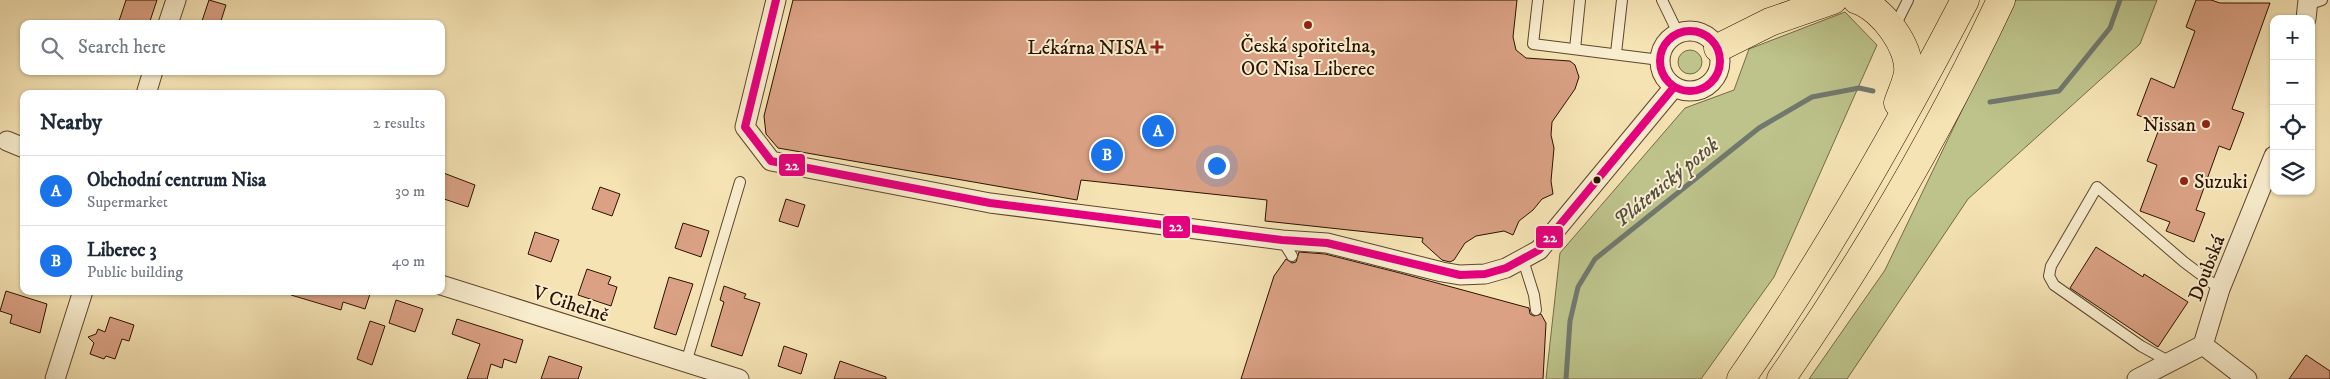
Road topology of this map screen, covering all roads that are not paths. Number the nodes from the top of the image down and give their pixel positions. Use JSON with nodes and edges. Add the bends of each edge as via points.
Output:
{"nodes":[{"id":1,"x":176,"y":0,"type":"edge"},
{"id":2,"x":776,"y":0,"type":"edge"},
{"id":3,"x":1538,"y":0,"type":"edge"},
{"id":4,"x":1580,"y":0,"type":"edge"},
{"id":5,"x":1622,"y":0,"type":"edge"},
{"id":6,"x":1662,"y":0,"type":"edge"},
{"id":7,"x":1791,"y":0,"type":"edge"},
{"id":8,"x":1833,"y":0,"type":"edge"},
{"id":9,"x":1908,"y":0,"type":"edge"},
{"id":10,"x":1965,"y":0,"type":"edge"},
{"id":11,"x":2001,"y":0,"type":"edge"},
{"id":12,"x":1865,"y":3,"type":"edge"},
{"id":13,"x":169,"y":20,"type":"edge"},
{"id":14,"x":1770,"y":22,"type":"junction"},
{"id":15,"x":1893,"y":30,"type":"junction"},
{"id":16,"x":1678,"y":33,"type":"junction"},
{"id":17,"x":1718,"y":48,"type":"junction"},
{"id":18,"x":1575,"y":49,"type":"junction"},
{"id":19,"x":1616,"y":53,"type":"junction"},
{"id":20,"x":1660,"y":60,"type":"junction"},
{"id":21,"x":152,"y":75,"type":"edge"},
{"id":22,"x":1674,"y":87,"type":"junction"},
{"id":23,"x":147,"y":90,"type":"edge"},
{"id":24,"x":2266,"y":166,"type":"edge"},
{"id":25,"x":740,"y":182,"type":"dead end"},
{"id":26,"x":1865,"y":186,"type":"junction"},
{"id":27,"x":1523,"y":260,"type":"junction"},
{"id":28,"x":445,"y":286,"type":"edge"},
{"id":29,"x":2220,"y":290,"type":"junction"},
{"id":30,"x":82,"y":295,"type":"edge"},
{"id":31,"x":1536,"y":310,"type":"dead end"},
{"id":32,"x":2203,"y":345,"type":"junction"},
{"id":33,"x":2161,"y":370,"type":"edge"},
{"id":34,"x":684,"y":371,"type":"edge"},
{"id":35,"x":55,"y":379,"type":"edge"},
{"id":36,"x":739,"y":379,"type":"edge"},
{"id":37,"x":1741,"y":379,"type":"edge"},
{"id":38,"x":1781,"y":379,"type":"edge"},
{"id":39,"x":2137,"y":379,"type":"edge"},
{"id":40,"x":2247,"y":379,"type":"edge"}],
"edges":[{"from":1,"to":13,"type":"street"},
{"from":2,"to":27,"type":"street","via":[[745,127],[771,162],[990,203],[1287,248],[1328,243],[1460,275],[1485,274]]},
{"from":3,"to":18,"type":"lane","via":[[1533,44]]},
{"from":4,"to":18,"type":"lane"},
{"from":5,"to":19,"type":"lane"},
{"from":6,"to":16,"type":"lane"},
{"from":7,"to":14,"type":"highway"},
{"from":8,"to":14,"type":"highway"},
{"from":9,"to":15,"type":"lane"},
{"from":10,"to":26,"type":"highway"},
{"from":11,"to":38,"type":"highway","via":[[1954,94],[1891,206],[1824,317]]},
{"from":12,"to":15,"type":"highway"},
{"from":14,"to":17,"type":"highway"},
{"from":15,"to":26,"type":"highway","via":[[1906,54],[1908,72]]},
{"from":16,"to":17,"type":"street","via":[[1687,30],[1705,34]]},
{"from":16,"to":20,"type":"street","via":[[1665,44]]},
{"from":17,"to":22,"type":"street","via":[[1720,67],[1711,84],[1693,91]]},
{"from":18,"to":19,"type":"lane"},
{"from":19,"to":20,"type":"lane"},
{"from":20,"to":22,"type":"street","via":[[1661,70]]},
{"from":21,"to":23,"type":"street"},
{"from":22,"to":27,"type":"street","via":[[1538,250]]},
{"from":24,"to":29,"type":"street","name":"Doubská"},
{"from":25,"to":34,"type":"lane"},
{"from":26,"to":37,"type":"highway","via":[[1793,303]]},
{"from":27,"to":31,"type":"lane"},
{"from":28,"to":34,"type":"street","name":"V Cihelně"},
{"from":29,"to":32,"type":"street","name":"Doubská"},
{"from":29,"to":33,"type":"lane","via":[[2098,187],[2048,276],[2054,285],[2141,346]]},
{"from":30,"to":35,"type":"street"},
{"from":32,"to":33,"type":"street"},
{"from":32,"to":40,"type":"street"},
{"from":33,"to":39,"type":"street"},
{"from":34,"to":36,"type":"street","name":"V Cihelně"}]}
